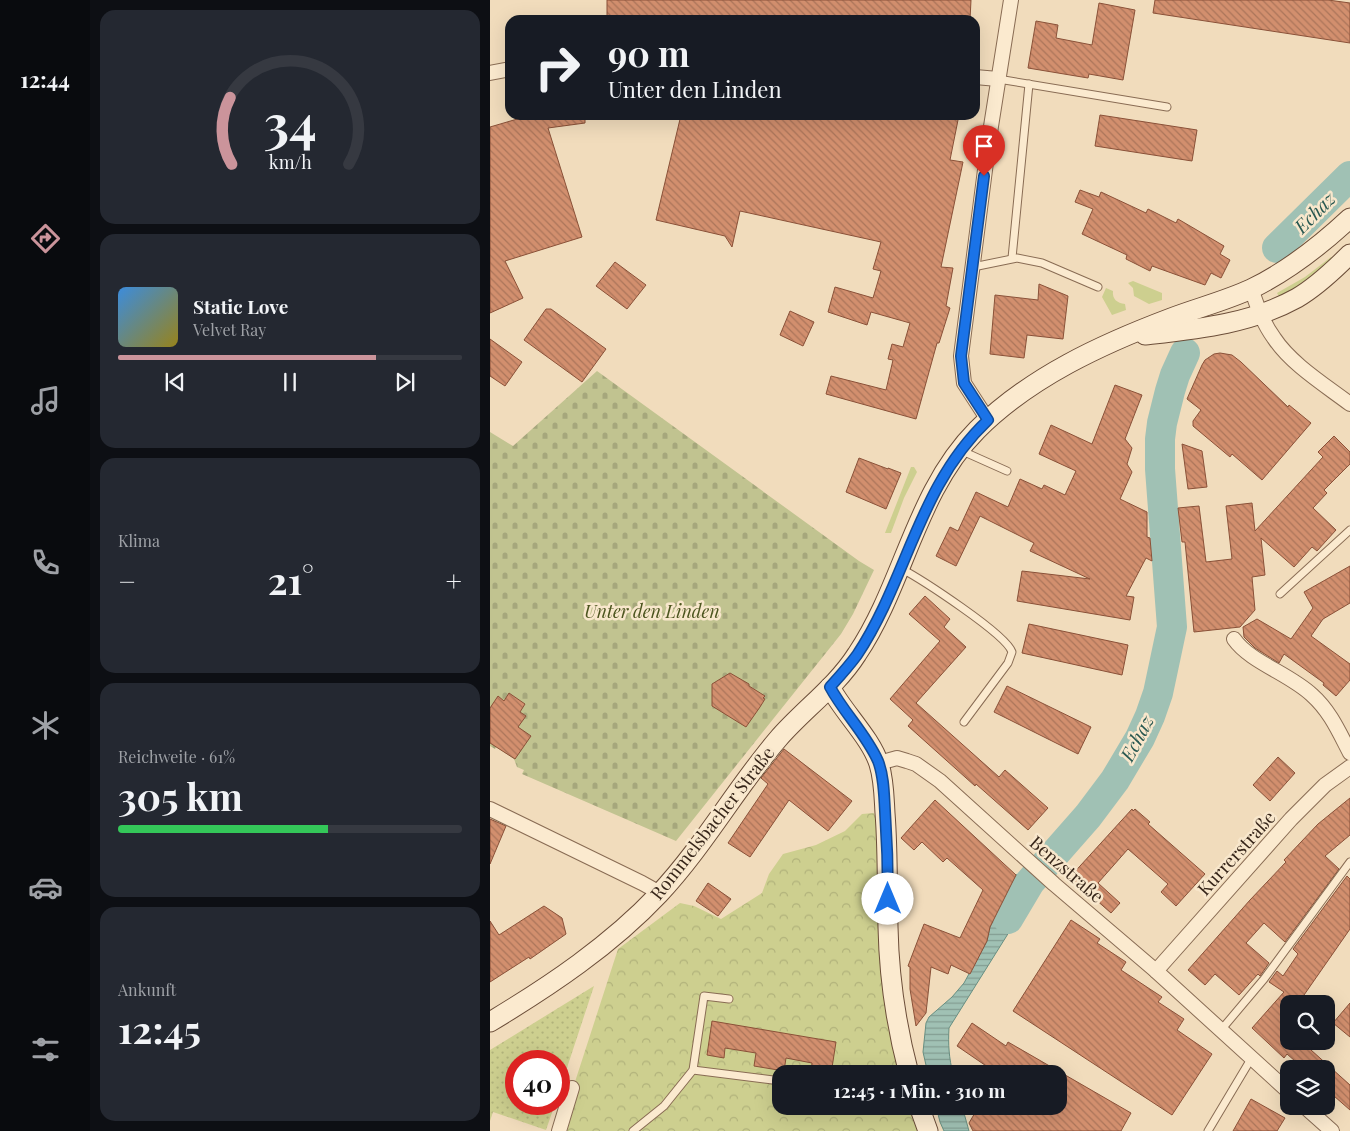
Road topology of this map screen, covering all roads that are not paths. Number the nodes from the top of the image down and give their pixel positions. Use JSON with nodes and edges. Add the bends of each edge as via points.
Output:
{"nodes":[{"id":1,"x":1010,"y":0,"type":"edge"},
{"id":2,"x":505,"y":70,"type":"edge"},
{"id":3,"x":490,"y":73,"type":"edge"},
{"id":4,"x":980,"y":77,"type":"edge"},
{"id":5,"x":998,"y":79,"type":"junction"},
{"id":6,"x":1029,"y":84,"type":"junction"},
{"id":7,"x":1167,"y":106,"type":"dead end"},
{"id":8,"x":1350,"y":218,"type":"edge"},
{"id":9,"x":1350,"y":254,"type":"edge"},
{"id":10,"x":1012,"y":258,"type":"junction"},
{"id":11,"x":973,"y":267,"type":"junction"},
{"id":12,"x":1098,"y":287,"type":"dead end"},
{"id":13,"x":1251,"y":288,"type":"junction"},
{"id":14,"x":1261,"y":314,"type":"junction"},
{"id":15,"x":1124,"y":338,"type":"junction"},
{"id":16,"x":1350,"y":404,"type":"edge"},
{"id":17,"x":988,"y":420,"type":"junction"},
{"id":18,"x":960,"y":450,"type":"junction"},
{"id":19,"x":1007,"y":471,"type":"dead end"},
{"id":20,"x":1350,"y":530,"type":"edge"},
{"id":21,"x":900,"y":568,"type":"junction"},
{"id":22,"x":1280,"y":594,"type":"dead end"},
{"id":23,"x":1234,"y":639,"type":"dead end"},
{"id":24,"x":830,"y":687,"type":"junction"},
{"id":25,"x":964,"y":722,"type":"dead end"},
{"id":26,"x":1350,"y":753,"type":"edge"},
{"id":27,"x":879,"y":763,"type":"junction"},
{"id":28,"x":1350,"y":767,"type":"edge"},
{"id":29,"x":490,"y":809,"type":"edge"},
{"id":30,"x":1350,"y":862,"type":"edge"},
{"id":31,"x":660,"y":893,"type":"junction"},
{"id":32,"x":1156,"y":971,"type":"junction"},
{"id":33,"x":729,"y":1000,"type":"dead end"},
{"id":34,"x":490,"y":1022,"type":"edge"},
{"id":35,"x":1221,"y":1030,"type":"junction"},
{"id":36,"x":1251,"y":1058,"type":"junction"},
{"id":37,"x":906,"y":1065,"type":"edge"},
{"id":38,"x":693,"y":1070,"type":"junction"},
{"id":39,"x":772,"y":1080,"type":"edge"},
{"id":40,"x":1280,"y":1084,"type":"edge"},
{"id":41,"x":572,"y":1088,"type":"dead end"},
{"id":42,"x":922,"y":1115,"type":"edge"},
{"id":43,"x":1314,"y":1115,"type":"edge"},
{"id":44,"x":558,"y":1131,"type":"edge"},
{"id":45,"x":633,"y":1131,"type":"edge"},
{"id":46,"x":928,"y":1131,"type":"edge"},
{"id":47,"x":1208,"y":1131,"type":"edge"},
{"id":48,"x":1332,"y":1131,"type":"edge"}],
"edges":[{"from":1,"to":5,"type":"street"},
{"from":2,"to":3,"type":"street"},
{"from":4,"to":5,"type":"street"},
{"from":5,"to":6,"type":"lane"},
{"from":5,"to":11,"type":"street"},
{"from":6,"to":7,"type":"lane"},
{"from":6,"to":10,"type":"lane"},
{"from":8,"to":13,"type":"main road","via":[[1317,248]]},
{"from":9,"to":14,"type":"main road","via":[[1297,298]]},
{"from":10,"to":11,"type":"lane"},
{"from":10,"to":12,"type":"lane","via":[[1042,264]]},
{"from":11,"to":17,"type":"street","via":[[961,356],[962,371],[968,392]]},
{"from":13,"to":14,"type":"street"},
{"from":13,"to":15,"type":"main road"},
{"from":14,"to":15,"type":"main road","via":[[1207,328]]},
{"from":14,"to":16,"type":"street","via":[[1281,347]]},
{"from":15,"to":17,"type":"main road","via":[[1059,370]]},
{"from":17,"to":18,"type":"main road"},
{"from":18,"to":19,"type":"lane"},
{"from":18,"to":21,"type":"main road","via":[[927,504]]},
{"from":20,"to":22,"type":"lane"},
{"from":21,"to":24,"type":"main road","via":[[857,655]]},
{"from":21,"to":25,"type":"lane","via":[[990,628],[1011,647],[1008,663]]},
{"from":23,"to":26,"type":"street","via":[[1247,653],[1312,694],[1331,717]]},
{"from":24,"to":27,"type":"main road"},
{"from":24,"to":31,"type":"main road","name":"Rommelsbacher Straße","via":[[776,741]]},
{"from":27,"to":32,"type":"street","name":"Benzstraße","via":[[897,758],[916,764],[940,781]]},
{"from":27,"to":37,"type":"main road","via":[[887,830],[890,972]]},
{"from":28,"to":32,"type":"street","name":"Kurrerstraße","via":[[1326,785],[1291,820]]},
{"from":29,"to":31,"type":"street"},
{"from":30,"to":35,"type":"lane","via":[[1264,980]]},
{"from":31,"to":34,"type":"main road","name":"Rommelsbacher Straße","via":[[596,950]]},
{"from":32,"to":35,"type":"street","name":"Benzstraße"},
{"from":33,"to":38,"type":"lane","via":[[704,996]]},
{"from":35,"to":36,"type":"street","name":"Benzstraße"},
{"from":36,"to":40,"type":"street","name":"Benzstraße"},
{"from":36,"to":47,"type":"lane"},
{"from":38,"to":39,"type":"lane"},
{"from":38,"to":45,"type":"lane","via":[[664,1106]]},
{"from":41,"to":44,"type":"street"},
{"from":42,"to":46,"type":"main road"},
{"from":43,"to":48,"type":"street"}]}
